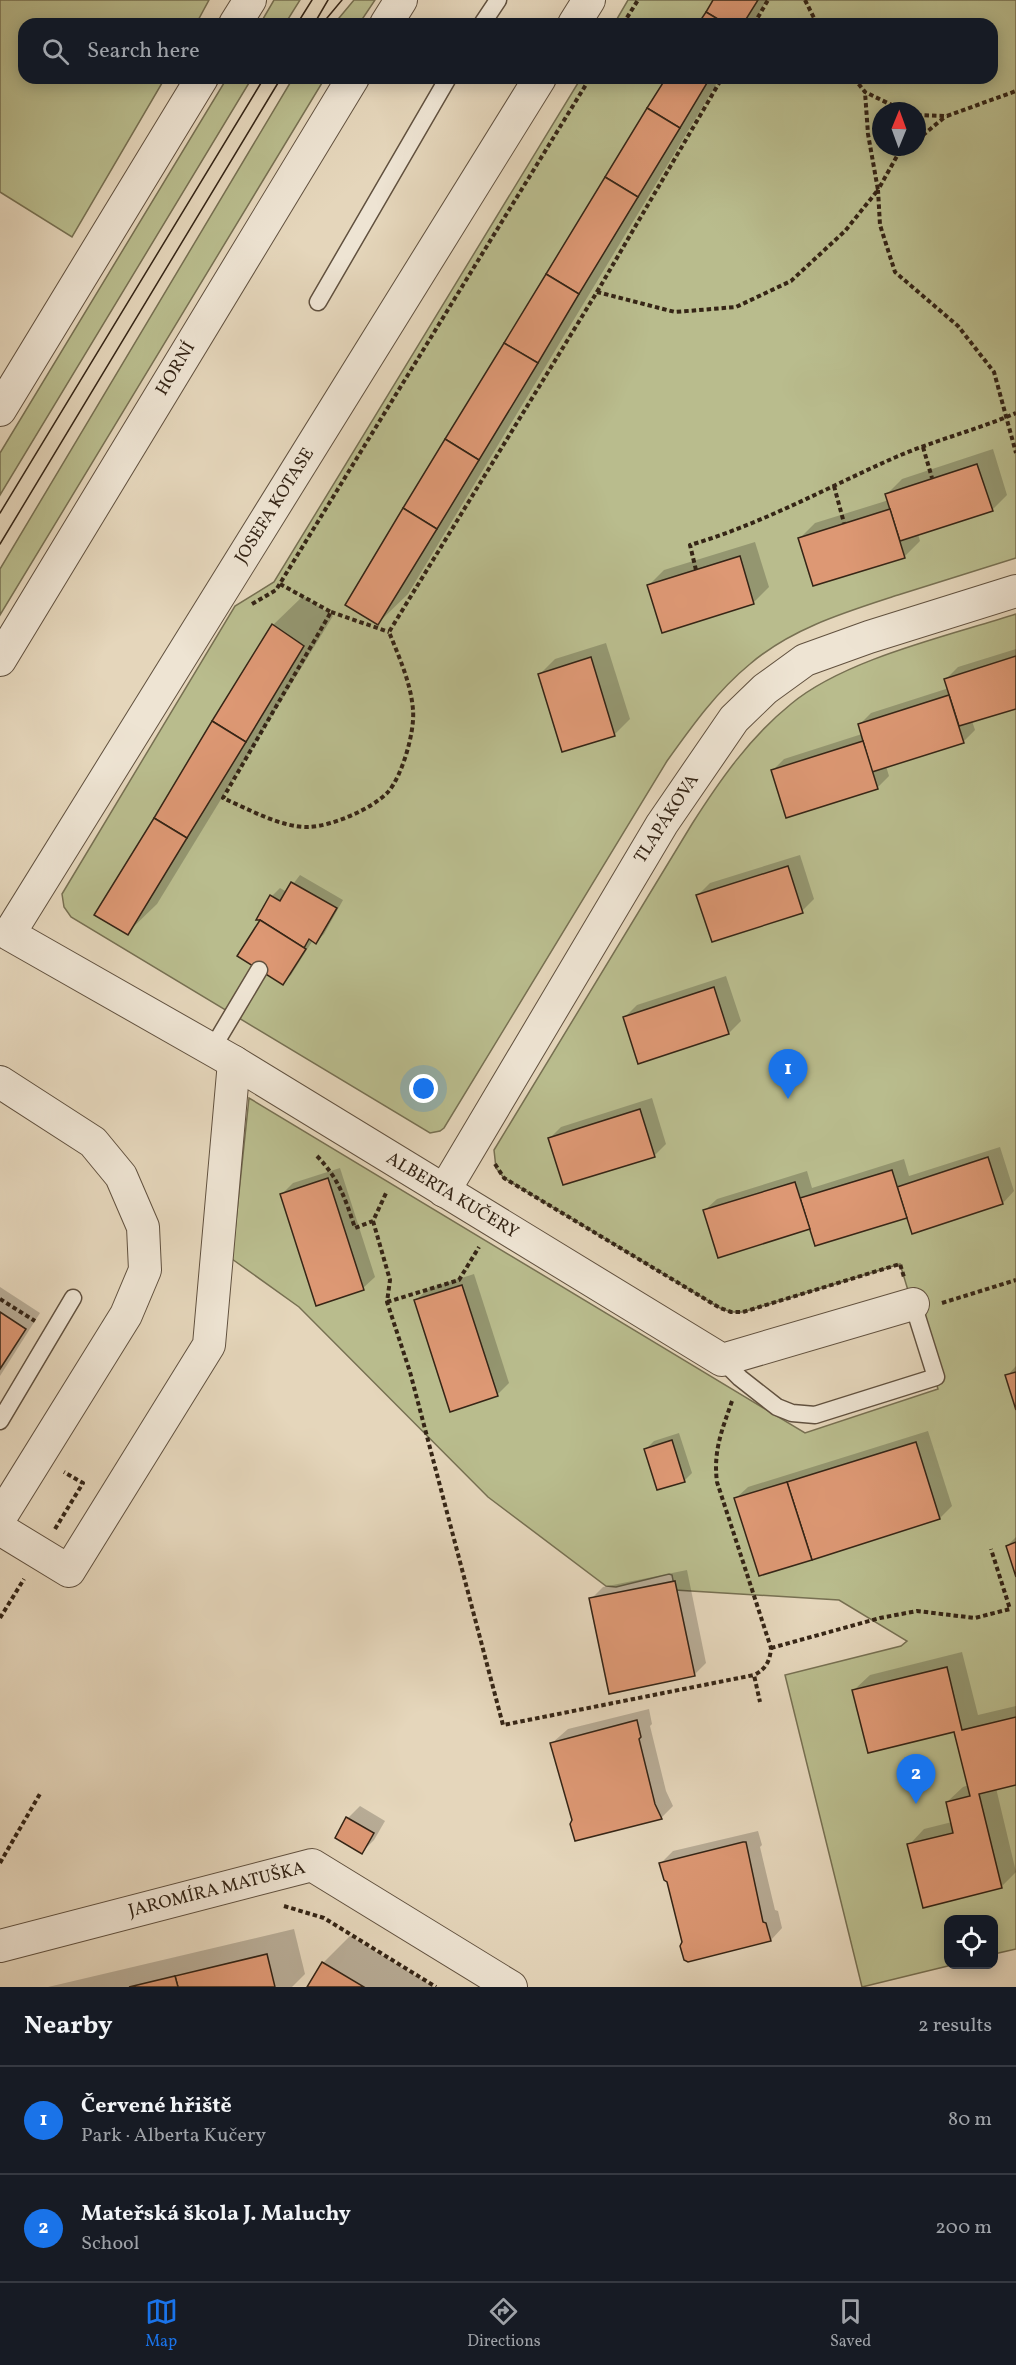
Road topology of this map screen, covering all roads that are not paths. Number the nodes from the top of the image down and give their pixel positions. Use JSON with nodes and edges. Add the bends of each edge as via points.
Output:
{"nodes":[{"id":1,"x":250,"y":0,"type":"edge"},
{"id":2,"x":401,"y":0,"type":"edge"},
{"id":3,"x":498,"y":0,"type":"edge"},
{"id":4,"x":589,"y":0,"type":"edge"},
{"id":5,"x":239,"y":18,"type":"edge"},
{"id":6,"x":390,"y":18,"type":"edge"},
{"id":7,"x":486,"y":18,"type":"edge"},
{"id":8,"x":578,"y":18,"type":"edge"},
{"id":9,"x":198,"y":84,"type":"edge"},
{"id":10,"x":348,"y":84,"type":"edge"},
{"id":11,"x":445,"y":84,"type":"edge"},
{"id":12,"x":536,"y":84,"type":"edge"},
{"id":13,"x":318,"y":302,"type":"dead end"},
{"id":14,"x":0,"y":410,"type":"edge"},
{"id":15,"x":1016,"y":591,"type":"edge"},
{"id":16,"x":0,"y":660,"type":"edge"},
{"id":17,"x":9,"y":934,"type":"joint"},
{"id":18,"x":259,"y":970,"type":"dead end"},
{"id":19,"x":223,"y":1056,"type":"junction"},
{"id":20,"x":0,"y":1082,"type":"edge"},
{"id":21,"x":444,"y":1191,"type":"junction"},
{"id":22,"x":73,"y":1298,"type":"dead end"},
{"id":23,"x":913,"y":1304,"type":"joint"},
{"id":24,"x":731,"y":1369,"type":"junction"},
{"id":25,"x":0,"y":1422,"type":"edge"},
{"id":26,"x":0,"y":1518,"type":"edge"},
{"id":27,"x":0,"y":1529,"type":"edge"},
{"id":28,"x":0,"y":1946,"type":"edge"},
{"id":29,"x":511,"y":1987,"type":"edge"}],
"edges":[{"from":1,"to":5,"type":"street"},
{"from":2,"to":6,"type":"street"},
{"from":3,"to":7,"type":"lane"},
{"from":4,"to":8,"type":"street"},
{"from":9,"to":14,"type":"street"},
{"from":10,"to":16,"type":"street","name":"HORNÍ"},
{"from":11,"to":13,"type":"lane"},
{"from":12,"to":17,"type":"street","name":"JOSEFA KOTASE"},
{"from":15,"to":21,"type":"street","name":"TLAPÁKOVA","via":[[805,660],[765,688],[734,718],[662,824]]},
{"from":17,"to":19,"type":"street","name":"ALBERTA KUČERY"},
{"from":18,"to":19,"type":"lane"},
{"from":19,"to":21,"type":"street","name":"ALBERTA KUČERY"},
{"from":19,"to":27,"type":"street","via":[[209,1345],[69,1571]]},
{"from":20,"to":26,"type":"street","via":[[93,1142],[121,1176],[143,1227],[145,1270],[126,1315]]},
{"from":21,"to":24,"type":"street","name":"ALBERTA KUČERY"},
{"from":22,"to":25,"type":"lane"},
{"from":23,"to":24,"type":"street"},
{"from":23,"to":24,"type":"lane","via":[[936,1377],[815,1415],[777,1407]]},
{"from":28,"to":29,"type":"street","name":"JAROMÍRA MATUŠKA","via":[[312,1865]]}]}
